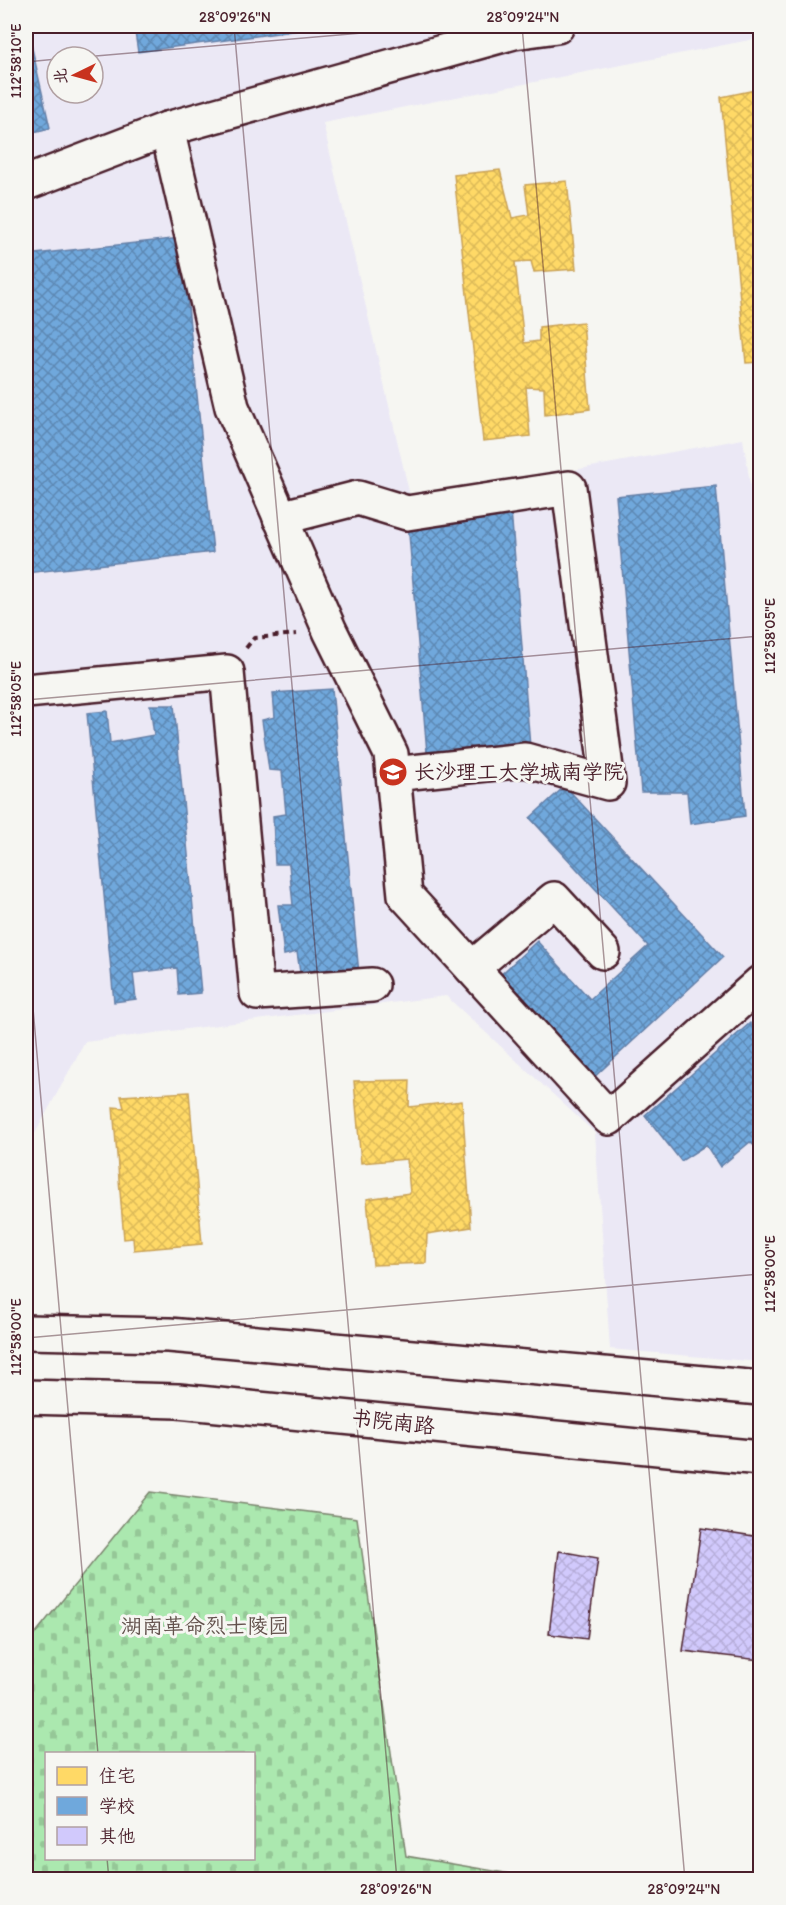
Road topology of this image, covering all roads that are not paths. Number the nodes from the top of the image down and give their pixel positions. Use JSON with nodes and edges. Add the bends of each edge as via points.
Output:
{"nodes":[{"id":1,"x":557,"y":26,"type":"edge"},
{"id":2,"x":514,"y":29,"type":"edge"},
{"id":3,"x":167,"y":129,"type":"junction"},
{"id":4,"x":26,"y":183,"type":"edge"},
{"id":5,"x":280,"y":518,"type":"junction"},
{"id":6,"x":26,"y":691,"type":"edge"},
{"id":7,"x":393,"y":774,"type":"junction"},
{"id":8,"x":603,"y":952,"type":"dead end"},
{"id":9,"x":472,"y":968,"type":"junction"},
{"id":10,"x":760,"y":983,"type":"edge"},
{"id":11,"x":372,"y":984,"type":"dead end"},
{"id":12,"x":26,"y":1332,"type":"edge"},
{"id":13,"x":760,"y":1388,"type":"edge"},
{"id":14,"x":26,"y":1397,"type":"edge"},
{"id":15,"x":760,"y":1458,"type":"edge"}],
"edges":[{"from":1,"to":2,"type":"street"},
{"from":2,"to":3,"type":"street"},
{"from":3,"to":4,"type":"street"},
{"from":3,"to":5,"type":"street","via":[[232,407]]},
{"from":5,"to":7,"type":"street","via":[[391,754]]},
{"from":5,"to":7,"type":"street","via":[[358,498],[407,513],[569,488],[608,783],[525,760]]},
{"from":6,"to":11,"type":"street","via":[[227,672],[256,993]]},
{"from":7,"to":9,"type":"street","via":[[405,895]]},
{"from":8,"to":9,"type":"street","via":[[554,899]]},
{"from":9,"to":10,"type":"street","via":[[609,1118]]},
{"from":12,"to":13,"type":"street","via":[[169,1335]]},
{"from":14,"to":15,"type":"street","name":"书院南路","via":[[178,1401]]}]}
